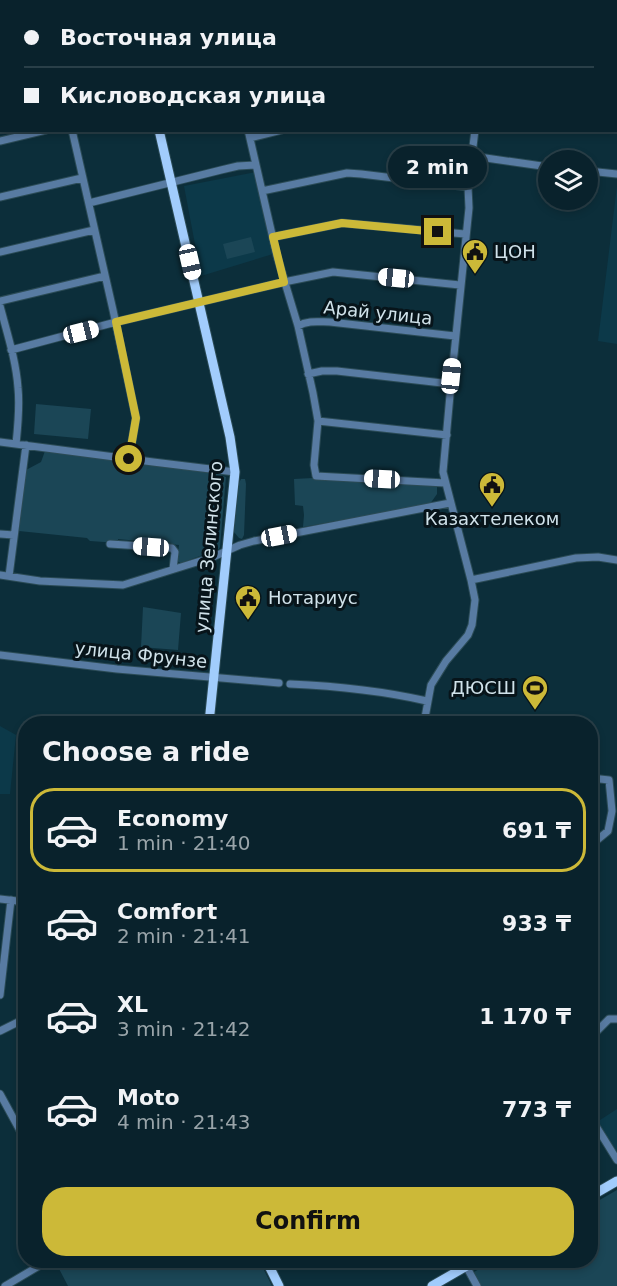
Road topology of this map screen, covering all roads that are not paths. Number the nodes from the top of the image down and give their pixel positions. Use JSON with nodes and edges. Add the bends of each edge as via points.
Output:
{"nodes":[{"id":1,"x":38,"y":132,"type":"edge"},
{"id":2,"x":72,"y":132,"type":"edge"},
{"id":3,"x":159,"y":132,"type":"edge"},
{"id":4,"x":266,"y":132,"type":"edge"},
{"id":5,"x":475,"y":132,"type":"edge"},
{"id":6,"x":249,"y":134,"type":"edge"},
{"id":7,"x":0,"y":141,"type":"edge"},
{"id":8,"x":472,"y":156,"type":"junction"},
{"id":9,"x":255,"y":165,"type":"junction"},
{"id":10,"x":538,"y":165,"type":"edge"},
{"id":11,"x":598,"y":172,"type":"edge"},
{"id":12,"x":617,"y":174,"type":"edge"},
{"id":13,"x":82,"y":178,"type":"junction"},
{"id":14,"x":171,"y":182,"type":"junction"},
{"id":15,"x":468,"y":187,"type":"junction"},
{"id":16,"x":262,"y":191,"type":"junction"},
{"id":17,"x":0,"y":197,"type":"edge"},
{"id":18,"x":89,"y":203,"type":"junction"},
{"id":19,"x":94,"y":230,"type":"junction"},
{"id":20,"x":465,"y":234,"type":"junction"},
{"id":21,"x":273,"y":237,"type":"junction"},
{"id":22,"x":0,"y":252,"type":"edge"},
{"id":23,"x":105,"y":276,"type":"junction"},
{"id":24,"x":284,"y":282,"type":"junction"},
{"id":25,"x":460,"y":285,"type":"junction"},
{"id":26,"x":0,"y":301,"type":"edge"},
{"id":27,"x":200,"y":302,"type":"junction"},
{"id":28,"x":0,"y":306,"type":"edge"},
{"id":29,"x":116,"y":322,"type":"junction"},
{"id":30,"x":298,"y":326,"type":"junction"},
{"id":31,"x":455,"y":336,"type":"junction"},
{"id":32,"x":11,"y":350,"type":"junction"},
{"id":33,"x":308,"y":374,"type":"junction"},
{"id":34,"x":451,"y":384,"type":"junction"},
{"id":35,"x":318,"y":421,"type":"junction"},
{"id":36,"x":447,"y":435,"type":"junction"},
{"id":37,"x":0,"y":442,"type":"edge"},
{"id":38,"x":16,"y":444,"type":"junction"},
{"id":39,"x":26,"y":445,"type":"junction"},
{"id":40,"x":129,"y":459,"type":"junction"},
{"id":41,"x":235,"y":472,"type":"junction"},
{"id":42,"x":445,"y":483,"type":"junction"},
{"id":43,"x":450,"y":502,"type":"junction"},
{"id":44,"x":0,"y":534,"type":"edge"},
{"id":45,"x":14,"y":535,"type":"junction"},
{"id":46,"x":110,"y":544,"type":"dead end"},
{"id":47,"x":226,"y":552,"type":"junction"},
{"id":48,"x":617,"y":560,"type":"edge"},
{"id":49,"x":173,"y":569,"type":"junction"},
{"id":50,"x":0,"y":575,"type":"edge"},
{"id":51,"x":9,"y":576,"type":"junction"},
{"id":52,"x":471,"y":580,"type":"junction"},
{"id":53,"x":0,"y":656,"type":"edge"},
{"id":54,"x":214,"y":678,"type":"junction"},
{"id":55,"x":279,"y":683,"type":"dead end"},
{"id":56,"x":290,"y":684,"type":"dead end"},
{"id":57,"x":427,"y":701,"type":"junction"},
{"id":58,"x":210,"y":716,"type":"edge"},
{"id":59,"x":425,"y":716,"type":"edge"},
{"id":60,"x":598,"y":779,"type":"edge"},
{"id":61,"x":598,"y":836,"type":"edge"},
{"id":62,"x":0,"y":899,"type":"edge"},
{"id":63,"x":12,"y":900,"type":"junction"},
{"id":64,"x":18,"y":901,"type":"edge"},
{"id":65,"x":0,"y":995,"type":"edge"},
{"id":66,"x":617,"y":1019,"type":"edge"},
{"id":67,"x":18,"y":1022,"type":"edge"},
{"id":68,"x":598,"y":1030,"type":"edge"},
{"id":69,"x":0,"y":1031,"type":"edge"},
{"id":70,"x":0,"y":1094,"type":"edge"},
{"id":71,"x":18,"y":1127,"type":"edge"},
{"id":72,"x":598,"y":1129,"type":"edge"},
{"id":73,"x":617,"y":1160,"type":"edge"},
{"id":74,"x":617,"y":1181,"type":"edge"},
{"id":75,"x":598,"y":1192,"type":"edge"},
{"id":76,"x":35,"y":1268,"type":"edge"},
{"id":77,"x":270,"y":1268,"type":"edge"},
{"id":78,"x":463,"y":1268,"type":"edge"},
{"id":79,"x":467,"y":1268,"type":"edge"},
{"id":80,"x":5,"y":1286,"type":"edge"},
{"id":81,"x":279,"y":1286,"type":"edge"},
{"id":82,"x":432,"y":1286,"type":"edge"},
{"id":83,"x":477,"y":1286,"type":"edge"}],
"edges":[{"from":1,"to":7,"type":"street"},
{"from":2,"to":13,"type":"street"},
{"from":3,"to":14,"type":"main road","name":"улица Зелинского"},
{"from":4,"to":6,"type":"street"},
{"from":5,"to":8,"type":"street"},
{"from":6,"to":9,"type":"street"},
{"from":8,"to":10,"type":"street"},
{"from":8,"to":15,"type":"street"},
{"from":9,"to":14,"type":"street"},
{"from":9,"to":16,"type":"street"},
{"from":11,"to":12,"type":"street"},
{"from":13,"to":17,"type":"street"},
{"from":13,"to":18,"type":"street"},
{"from":14,"to":18,"type":"street"},
{"from":14,"to":27,"type":"main road","name":"улица Зелинского"},
{"from":15,"to":16,"type":"street","via":[[347,173]]},
{"from":15,"to":20,"type":"street"},
{"from":16,"to":21,"type":"street"},
{"from":18,"to":19,"type":"street"},
{"from":19,"to":22,"type":"street"},
{"from":19,"to":23,"type":"street"},
{"from":20,"to":21,"type":"street","via":[[342,223]]},
{"from":20,"to":25,"type":"street"},
{"from":21,"to":24,"type":"street"},
{"from":23,"to":26,"type":"street"},
{"from":23,"to":29,"type":"street"},
{"from":24,"to":25,"type":"street","via":[[333,272]]},
{"from":24,"to":27,"type":"street"},
{"from":24,"to":30,"type":"street"},
{"from":25,"to":31,"type":"street"},
{"from":27,"to":29,"type":"street"},
{"from":27,"to":41,"type":"main road","name":"улица Зелинского"},
{"from":28,"to":32,"type":"street"},
{"from":29,"to":32,"type":"street"},
{"from":29,"to":40,"type":"street","via":[[136,418]]},
{"from":30,"to":31,"type":"street","name":"Арай улица","via":[[330,322]]},
{"from":30,"to":33,"type":"street"},
{"from":31,"to":34,"type":"street"},
{"from":32,"to":38,"type":"street","via":[[18,386]]},
{"from":33,"to":34,"type":"street","via":[[337,372]]},
{"from":33,"to":35,"type":"street"},
{"from":34,"to":36,"type":"street"},
{"from":35,"to":36,"type":"street"},
{"from":35,"to":42,"type":"street","via":[[316,476]]},
{"from":36,"to":42,"type":"street"},
{"from":37,"to":38,"type":"street"},
{"from":38,"to":39,"type":"street"},
{"from":39,"to":40,"type":"street"},
{"from":39,"to":45,"type":"street"},
{"from":40,"to":41,"type":"street"},
{"from":41,"to":47,"type":"main road","name":"улица Зелинского"},
{"from":42,"to":43,"type":"street"},
{"from":43,"to":47,"type":"street","via":[[254,541]]},
{"from":43,"to":52,"type":"street"},
{"from":44,"to":45,"type":"street"},
{"from":45,"to":51,"type":"street"},
{"from":46,"to":49,"type":"street","via":[[172,548],[176,552]]},
{"from":47,"to":49,"type":"street"},
{"from":47,"to":54,"type":"main road","name":"улица Зелинского"},
{"from":48,"to":52,"type":"street","via":[[576,558]]},
{"from":49,"to":51,"type":"street","via":[[123,585]]},
{"from":50,"to":51,"type":"street"},
{"from":52,"to":57,"type":"street","via":[[475,600],[472,625],[431,685]]},
{"from":53,"to":54,"type":"street","name":"улица Фрунзе"},
{"from":54,"to":55,"type":"street","name":"улица Фрунзе"},
{"from":54,"to":58,"type":"main road","name":"улица Зелинского"},
{"from":56,"to":57,"type":"street"},
{"from":57,"to":59,"type":"street"},
{"from":60,"to":61,"type":"street","via":[[609,780],[612,811],[608,831]]},
{"from":62,"to":63,"type":"street"},
{"from":63,"to":64,"type":"street"},
{"from":63,"to":65,"type":"street"},
{"from":66,"to":68,"type":"street","via":[[609,1019]]},
{"from":67,"to":69,"type":"street"},
{"from":70,"to":71,"type":"street"},
{"from":72,"to":73,"type":"street"},
{"from":74,"to":75,"type":"main road"},
{"from":76,"to":80,"type":"street"},
{"from":77,"to":81,"type":"main road"},
{"from":78,"to":82,"type":"main road"},
{"from":79,"to":83,"type":"street"}]}
